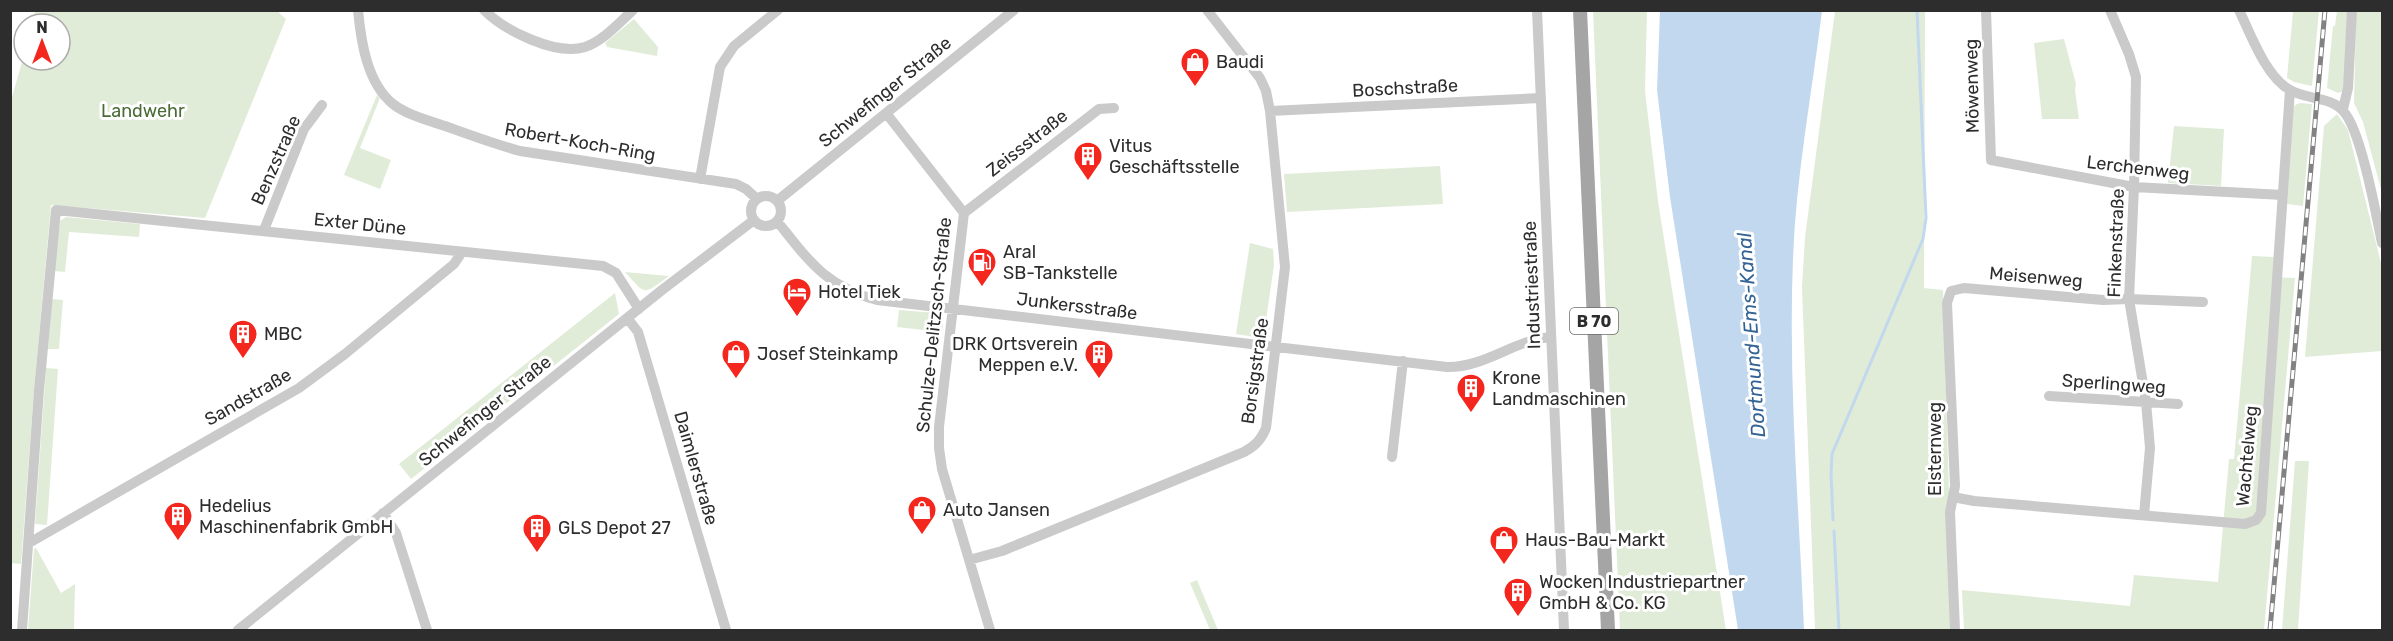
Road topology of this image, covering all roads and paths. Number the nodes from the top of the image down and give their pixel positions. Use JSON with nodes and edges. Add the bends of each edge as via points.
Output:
{"nodes":[{"id":1,"x":358,"y":10,"type":"edge"},
{"id":2,"x":484,"y":10,"type":"edge"},
{"id":3,"x":633,"y":10,"type":"edge"},
{"id":4,"x":778,"y":10,"type":"edge"},
{"id":5,"x":1014,"y":10,"type":"edge"},
{"id":6,"x":1537,"y":10,"type":"edge"},
{"id":7,"x":1580,"y":10,"type":"edge"},
{"id":8,"x":1986,"y":10,"type":"edge"},
{"id":9,"x":2110,"y":10,"type":"edge"},
{"id":10,"x":2239,"y":10,"type":"edge"},
{"id":11,"x":2352,"y":10,"type":"edge"},
{"id":12,"x":1210,"y":15,"type":"edge"},
{"id":13,"x":2290,"y":90,"type":"junction"},
{"id":14,"x":1541,"y":98,"type":"junction"},
{"id":15,"x":322,"y":105,"type":"dead end"},
{"id":16,"x":1114,"y":108,"type":"dead end"},
{"id":17,"x":2343,"y":109,"type":"junction"},
{"id":18,"x":1270,"y":111,"type":"junction"},
{"id":19,"x":886,"y":113,"type":"junction"},
{"id":20,"x":1991,"y":160,"type":"joint"},
{"id":21,"x":700,"y":178,"type":"junction"},
{"id":22,"x":2134,"y":187,"type":"junction"},
{"id":23,"x":2283,"y":195,"type":"junction"},
{"id":24,"x":757,"y":199,"type":"junction"},
{"id":25,"x":777,"y":201,"type":"junction"},
{"id":26,"x":964,"y":213,"type":"junction"},
{"id":27,"x":754,"y":220,"type":"junction"},
{"id":28,"x":777,"y":221,"type":"junction"},
{"id":29,"x":264,"y":230,"type":"junction"},
{"id":30,"x":2382,"y":243,"type":"edge"},
{"id":31,"x":462,"y":252,"type":"junction"},
{"id":32,"x":2129,"y":298,"type":"junction"},
{"id":33,"x":2203,"y":302,"type":"dead end"},
{"id":34,"x":1947,"y":303,"type":"joint"},
{"id":35,"x":952,"y":308,"type":"junction"},
{"id":36,"x":639,"y":309,"type":"junction"},
{"id":37,"x":628,"y":319,"type":"junction"},
{"id":38,"x":1551,"y":337,"type":"junction"},
{"id":39,"x":1276,"y":348,"type":"junction"},
{"id":40,"x":1403,"y":361,"type":"junction"},
{"id":41,"x":2049,"y":396,"type":"dead end"},
{"id":42,"x":2146,"y":402,"type":"junction"},
{"id":43,"x":2178,"y":404,"type":"dead end"},
{"id":44,"x":1392,"y":457,"type":"dead end"},
{"id":45,"x":1953,"y":497,"type":"junction"},
{"id":46,"x":383,"y":513,"type":"junction"},
{"id":47,"x":2144,"y":515,"type":"junction"},
{"id":48,"x":29,"y":543,"type":"junction"},
{"id":49,"x":969,"y":560,"type":"junction"},
{"id":50,"x":22,"y":630,"type":"edge"},
{"id":51,"x":238,"y":630,"type":"edge"},
{"id":52,"x":427,"y":630,"type":"edge"},
{"id":53,"x":726,"y":630,"type":"edge"},
{"id":54,"x":990,"y":630,"type":"edge"},
{"id":55,"x":1564,"y":630,"type":"edge"},
{"id":56,"x":1608,"y":630,"type":"edge"},
{"id":57,"x":1955,"y":630,"type":"edge"}],
"edges":[{"from":1,"to":21,"type":"street","name":"Robert-Koch-Ring","via":[[371,74],[394,105],[410,113],[520,151]]},
{"from":2,"to":3,"type":"street","via":[[524,38],[577,48],[598,40]]},
{"from":4,"to":21,"type":"street","via":[[734,46],[720,67]]},
{"from":5,"to":19,"type":"street","name":"Schwefinger Straße"},
{"from":6,"to":14,"type":"street","name":"Industriestraße"},
{"from":7,"to":56,"type":"main road","number":"B 70"},
{"from":8,"to":20,"type":"street","name":"Möwenweg"},
{"from":9,"to":22,"type":"street","name":"Finkenstraße","via":[[2136,77]]},
{"from":10,"to":13,"type":"street","via":[[2269,70]]},
{"from":11,"to":17,"type":"street","via":[[2349,88]]},
{"from":12,"to":18,"type":"street","name":"Borsigstraße","via":[[1260,78]]},
{"from":13,"to":17,"type":"street"},
{"from":13,"to":23,"type":"street","name":"Wachtelweg"},
{"from":14,"to":18,"type":"street","name":"Boschstraße"},
{"from":14,"to":38,"type":"street","name":"Industriestraße"},
{"from":15,"to":29,"type":"street","name":"Benzstraße","via":[[304,129]]},
{"from":16,"to":26,"type":"street","name":"Zeissstraße","via":[[1099,109]]},
{"from":17,"to":30,"type":"street","via":[[2353,125]]},
{"from":18,"to":39,"type":"street","name":"Borsigstraße","via":[[1285,267]]},
{"from":19,"to":25,"type":"street","name":"Schwefinger Straße"},
{"from":19,"to":26,"type":"street","name":"Schulze-Delitzsch-Straße"},
{"from":20,"to":22,"type":"street","name":"Lerchenweg"},
{"from":21,"to":24,"type":"street","name":"Robert-Koch-Ring","via":[[736,184]]},
{"from":22,"to":23,"type":"street","name":"Lerchenweg"},
{"from":22,"to":32,"type":"street","name":"Finkenstraße"},
{"from":23,"to":47,"type":"street","name":"Wachtelweg","via":[[2261,513],[2245,524]]},
{"from":24,"to":25,"type":"street","via":[[769,196]]},
{"from":24,"to":27,"type":"street","via":[[752,207]]},
{"from":25,"to":28,"type":"street","via":[[781,212]]},
{"from":26,"to":35,"type":"street","name":"Schulze-Delitzsch-Straße"},
{"from":27,"to":28,"type":"street","via":[[768,226]]},
{"from":27,"to":36,"type":"street","name":"Schwefinger Straße"},
{"from":28,"to":35,"type":"street","name":"Junkersstraße","via":[[826,278],[850,292],[877,300]]},
{"from":29,"to":31,"type":"street","name":"Exter Düne"},
{"from":29,"to":48,"type":"street","name":"Exter Düne","via":[[56,210]]},
{"from":31,"to":36,"type":"street","name":"Exter Düne","via":[[603,266],[616,273]]},
{"from":31,"to":48,"type":"street","name":"Sandstraße","via":[[454,264],[380,326],[299,388]]},
{"from":32,"to":33,"type":"street","name":"Meisenweg"},
{"from":32,"to":34,"type":"street","name":"Meisenweg","via":[[2103,300],[1964,288],[1952,291]]},
{"from":32,"to":42,"type":"street","name":"Finkenstraße"},
{"from":34,"to":45,"type":"street","name":"Elsternweg"},
{"from":35,"to":39,"type":"street","name":"Junkersstraße"},
{"from":35,"to":49,"type":"street","name":"Schulze-Delitzsch-Straße","via":[[939,448]]},
{"from":36,"to":37,"type":"street","name":"Schwefinger Straße"},
{"from":37,"to":46,"type":"street","name":"Schwefinger Straße"},
{"from":37,"to":53,"type":"street","name":"Daimlerstraße","via":[[638,332]]},
{"from":38,"to":40,"type":"street","name":"Junkersstraße","via":[[1534,339],[1460,367]]},
{"from":38,"to":55,"type":"street","name":"Industriestraße"},
{"from":39,"to":40,"type":"street","name":"Junkersstraße"},
{"from":39,"to":49,"type":"street","name":"Borsigstraße","via":[[1266,428],[1255,446],[1002,551]]},
{"from":40,"to":44,"type":"street"},
{"from":41,"to":42,"type":"street","name":"Sperlingweg"},
{"from":42,"to":43,"type":"street","name":"Sperlingweg"},
{"from":42,"to":47,"type":"street","name":"Finkenstraße","via":[[2150,448]]},
{"from":45,"to":47,"type":"street","name":"Wachtelweg"},
{"from":45,"to":57,"type":"street","name":"Elsternweg","via":[[1950,512]]},
{"from":46,"to":51,"type":"street","name":"Schwefinger Straße"},
{"from":46,"to":52,"type":"street","via":[[396,532]]},
{"from":48,"to":50,"type":"street"},
{"from":49,"to":54,"type":"street","name":"Schulze-Delitzsch-Straße"}]}
